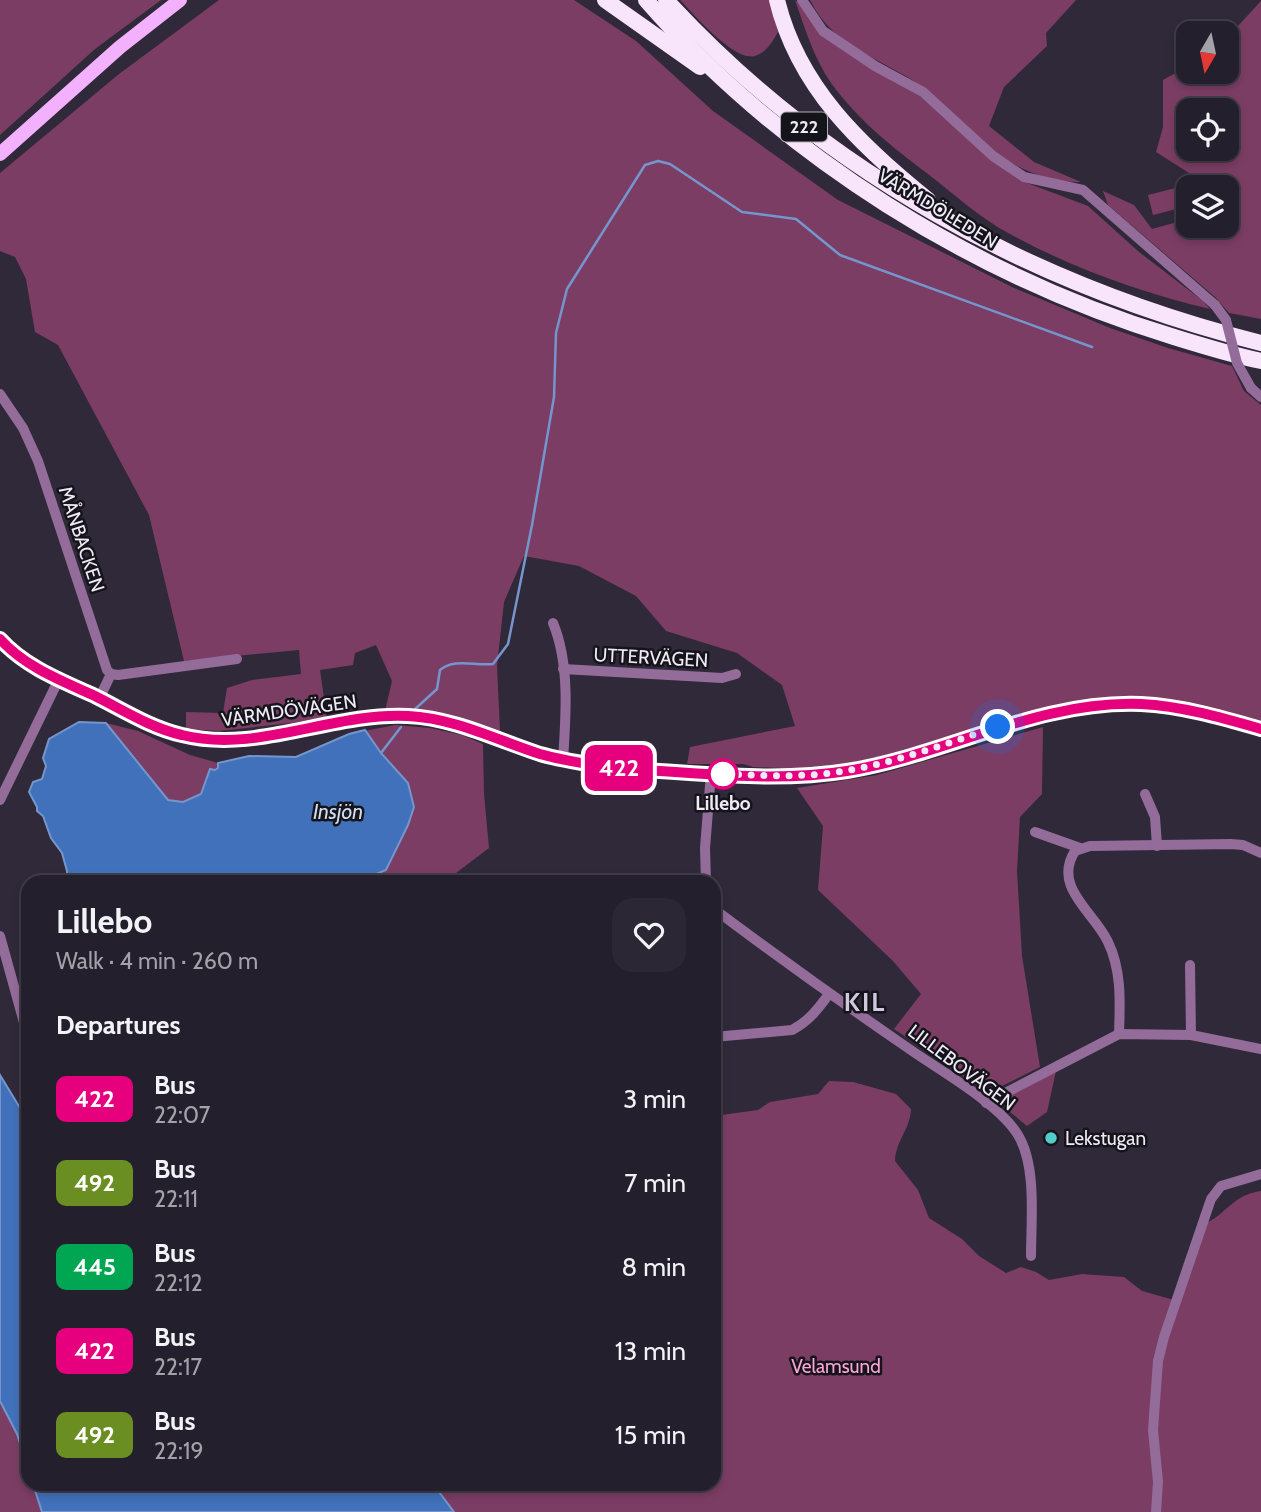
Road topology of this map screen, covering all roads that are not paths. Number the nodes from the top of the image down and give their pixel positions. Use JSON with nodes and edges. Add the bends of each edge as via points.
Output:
{"nodes":[{"id":1,"x":180,"y":0,"type":"edge"},
{"id":2,"x":604,"y":0,"type":"edge"},
{"id":3,"x":646,"y":0,"type":"edge"},
{"id":4,"x":666,"y":0,"type":"edge"},
{"id":5,"x":776,"y":0,"type":"edge"},
{"id":6,"x":803,"y":0,"type":"edge"},
{"id":7,"x":781,"y":128,"type":"junction"},
{"id":8,"x":0,"y":154,"type":"edge"},
{"id":9,"x":962,"y":228,"type":"junction"},
{"id":10,"x":1261,"y":343,"type":"edge"},
{"id":11,"x":1261,"y":361,"type":"edge"},
{"id":12,"x":0,"y":394,"type":"edge"},
{"id":13,"x":1261,"y":397,"type":"edge"},
{"id":14,"x":553,"y":623,"type":"dead end"},
{"id":15,"x":0,"y":639,"type":"edge"},
{"id":16,"x":237,"y":659,"type":"dead end"},
{"id":17,"x":563,"y":669,"type":"junction"},
{"id":18,"x":111,"y":674,"type":"junction"},
{"id":19,"x":736,"y":674,"type":"dead end"},
{"id":20,"x":59,"y":679,"type":"junction"},
{"id":21,"x":99,"y":699,"type":"junction"},
{"id":22,"x":1261,"y":729,"type":"edge"},
{"id":23,"x":563,"y":760,"type":"junction"},
{"id":24,"x":712,"y":773,"type":"junction"},
{"id":25,"x":1145,"y":793,"type":"dead end"},
{"id":26,"x":0,"y":800,"type":"edge"},
{"id":27,"x":1035,"y":832,"type":"dead end"},
{"id":28,"x":1157,"y":846,"type":"junction"},
{"id":29,"x":1080,"y":848,"type":"junction"},
{"id":30,"x":1261,"y":853,"type":"edge"},
{"id":31,"x":706,"y":875,"type":"edge"},
{"id":32,"x":721,"y":914,"type":"edge"},
{"id":33,"x":0,"y":936,"type":"edge"},
{"id":34,"x":1190,"y":965,"type":"dead end"},
{"id":35,"x":4,"y":967,"type":"edge"},
{"id":36,"x":829,"y":993,"type":"junction"},
{"id":37,"x":21,"y":1017,"type":"edge"},
{"id":38,"x":1119,"y":1034,"type":"junction"},
{"id":39,"x":1191,"y":1035,"type":"junction"},
{"id":40,"x":721,"y":1036,"type":"edge"},
{"id":41,"x":1261,"y":1049,"type":"edge"},
{"id":42,"x":986,"y":1103,"type":"junction"},
{"id":43,"x":1261,"y":1174,"type":"edge"},
{"id":44,"x":1031,"y":1256,"type":"dead end"},
{"id":45,"x":1156,"y":1512,"type":"edge"}],
"edges":[{"from":1,"to":8,"type":"main road"},
{"from":2,"to":7,"type":"highway"},
{"from":3,"to":7,"type":"highway","name":"VÄRMDÖLEDEN","number":"222","via":[[719,75]]},
{"from":4,"to":9,"type":"highway","name":"VÄRMDÖLEDEN","number":"222","via":[[730,65],[824,143],[880,182]]},
{"from":5,"to":9,"type":"highway","via":[[791,45],[824,100],[853,134]]},
{"from":6,"to":13,"type":"street","bridge":true,"via":[[823,31],[923,92],[993,156],[1024,177],[1083,190],[1215,305],[1226,320],[1237,363]]},
{"from":7,"to":11,"type":"highway","name":"VÄRMDÖLEDEN","number":"222","via":[[886,204],[1031,284],[1141,327]]},
{"from":9,"to":10,"type":"highway","name":"VÄRMDÖLEDEN","number":"222","via":[[1091,289],[1202,328]]},
{"from":12,"to":18,"type":"street","name":"MÅNBACKEN","via":[[38,461]]},
{"from":14,"to":17,"type":"street"},
{"from":15,"to":20,"type":"main road","name":"VÄRMDÖVÄGEN","via":[[20,658]]},
{"from":16,"to":18,"type":"street"},
{"from":17,"to":19,"type":"street","name":"UTTERVÄGEN","via":[[722,678]]},
{"from":17,"to":23,"type":"street"},
{"from":18,"to":21,"type":"street"},
{"from":20,"to":21,"type":"main road","name":"VÄRMDÖVÄGEN"},
{"from":20,"to":26,"type":"street"},
{"from":21,"to":23,"type":"main road","name":"VÄRMDÖVÄGEN","via":[[145,722],[197,738],[240,739],[408,716],[459,725]]},
{"from":22,"to":24,"type":"main road","name":"VÄRMDÖVÄGEN","via":[[1164,706],[1114,704],[1034,718],[849,771],[809,776]]},
{"from":23,"to":24,"type":"main road","name":"VÄRMDÖVÄGEN","via":[[613,768]]},
{"from":24,"to":31,"type":"street"},
{"from":25,"to":28,"type":"street","via":[[1155,817]]},
{"from":27,"to":29,"type":"street"},
{"from":28,"to":29,"type":"street"},
{"from":28,"to":30,"type":"street","via":[[1231,844]]},
{"from":29,"to":38,"type":"street","via":[[1068,864],[1068,881],[1108,941],[1120,985]]},
{"from":32,"to":36,"type":"street","name":"LILLEBOVÄGEN"},
{"from":33,"to":35,"type":"street"},
{"from":34,"to":39,"type":"street"},
{"from":35,"to":37,"type":"street"},
{"from":36,"to":40,"type":"street","via":[[813,1015],[792,1030]]},
{"from":36,"to":42,"type":"street","name":"LILLEBOVÄGEN"},
{"from":38,"to":39,"type":"street"},
{"from":38,"to":42,"type":"street"},
{"from":39,"to":41,"type":"street"},
{"from":42,"to":44,"type":"street","name":"LILLEBOVÄGEN","via":[[1019,1136],[1028,1162]]},
{"from":43,"to":45,"type":"street","via":[[1221,1186],[1211,1199],[1164,1337],[1153,1430]]}]}
